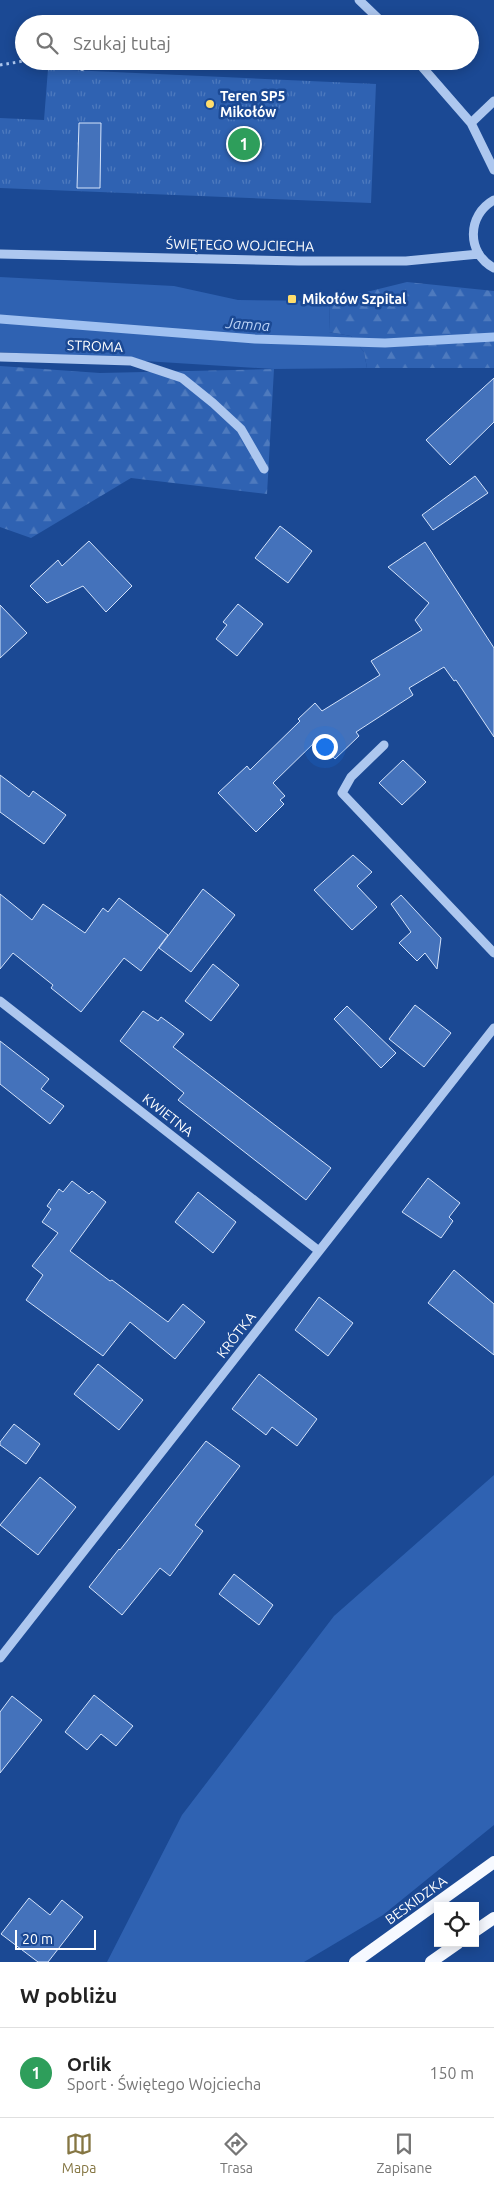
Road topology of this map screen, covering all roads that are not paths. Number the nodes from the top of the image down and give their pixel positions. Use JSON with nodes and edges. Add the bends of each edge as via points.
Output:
{"nodes":[{"id":1,"x":359,"y":0,"type":"edge"},
{"id":2,"x":375,"y":15,"type":"edge"},
{"id":3,"x":425,"y":70,"type":"edge"},
{"id":4,"x":494,"y":101,"type":"edge"},
{"id":5,"x":471,"y":123,"type":"junction"},
{"id":6,"x":494,"y":170,"type":"edge"},
{"id":7,"x":494,"y":200,"type":"edge"},
{"id":8,"x":0,"y":254,"type":"edge"},
{"id":9,"x":479,"y":254,"type":"junction"},
{"id":10,"x":494,"y":268,"type":"edge"},
{"id":11,"x":0,"y":357,"type":"edge"},
{"id":12,"x":264,"y":469,"type":"dead end"},
{"id":13,"x":384,"y":745,"type":"dead end"},
{"id":14,"x":494,"y":952,"type":"edge"},
{"id":15,"x":0,"y":1001,"type":"edge"},
{"id":16,"x":494,"y":1028,"type":"edge"},
{"id":17,"x":319,"y":1251,"type":"junction"},
{"id":18,"x":0,"y":1658,"type":"edge"},
{"id":19,"x":494,"y":1862,"type":"edge"},
{"id":20,"x":494,"y":1918,"type":"edge"},
{"id":21,"x":479,"y":1928,"type":"edge"},
{"id":22,"x":452,"y":1947,"type":"edge"},
{"id":23,"x":355,"y":1962,"type":"edge"},
{"id":24,"x":431,"y":1962,"type":"edge"}],
"edges":[{"from":1,"to":2,"type":"street"},
{"from":3,"to":5,"type":"street"},
{"from":4,"to":5,"type":"street"},
{"from":5,"to":6,"type":"street"},
{"from":7,"to":9,"type":"street","via":[[480,211],[475,222],[473,235]]},
{"from":8,"to":9,"type":"street","name":"ŚWIĘTEGO WOJCIECHA","via":[[406,261]]},
{"from":9,"to":10,"type":"street"},
{"from":11,"to":12,"type":"street","name":"STROMA","via":[[131,361],[182,378],[241,429]]},
{"from":13,"to":14,"type":"street","via":[[351,777],[342,793]]},
{"from":15,"to":17,"type":"street","name":"KWIETNA"},
{"from":16,"to":17,"type":"street","name":"KRÓTKA"},
{"from":17,"to":18,"type":"street","name":"KRÓTKA"},
{"from":19,"to":23,"type":"main road","name":"BESKIDZKA"},
{"from":20,"to":21,"type":"main road"},
{"from":22,"to":24,"type":"main road"}]}
